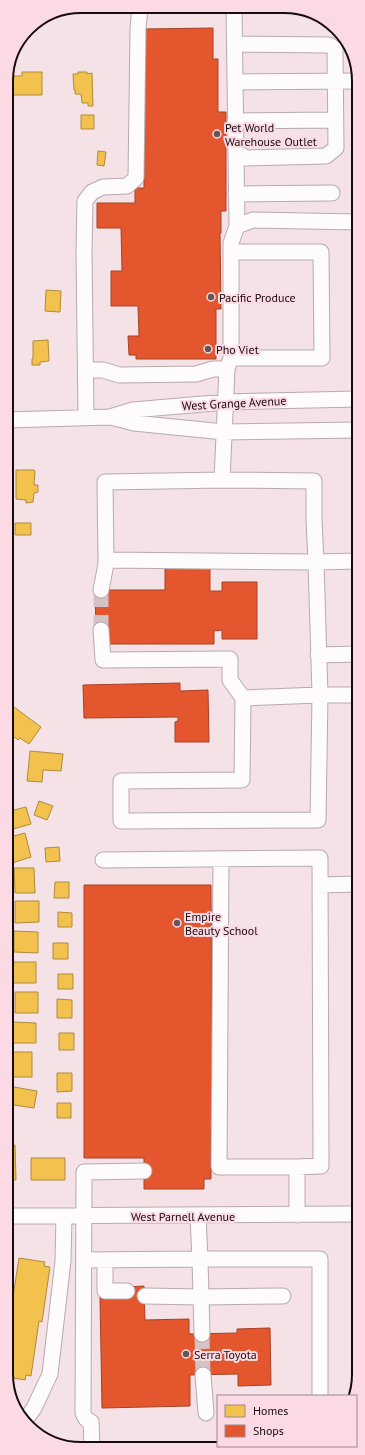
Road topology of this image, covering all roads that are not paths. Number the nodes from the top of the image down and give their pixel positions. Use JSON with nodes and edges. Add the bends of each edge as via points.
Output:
{"nodes":[{"id":1,"x":139,"y":13,"type":"edge"},
{"id":2,"x":234,"y":13,"type":"edge"},
{"id":3,"x":235,"y":44,"type":"junction"},
{"id":4,"x":335,"y":81,"type":"junction"},
{"id":5,"x":352,"y":81,"type":"edge"},
{"id":6,"x":235,"y":82,"type":"junction"},
{"id":7,"x":336,"y":120,"type":"junction"},
{"id":8,"x":235,"y":121,"type":"junction"},
{"id":9,"x":236,"y":151,"type":"junction"},
{"id":10,"x":332,"y":193,"type":"dead end"},
{"id":11,"x":236,"y":194,"type":"junction"},
{"id":12,"x":352,"y":222,"type":"edge"},
{"id":13,"x":237,"y":226,"type":"junction"},
{"id":14,"x":231,"y":252,"type":"junction"},
{"id":15,"x":229,"y":363,"type":"junction"},
{"id":16,"x":86,"y":370,"type":"junction"},
{"id":17,"x":352,"y":399,"type":"edge"},
{"id":18,"x":226,"y":402,"type":"junction"},
{"id":19,"x":110,"y":417,"type":"junction"},
{"id":20,"x":86,"y":418,"type":"junction"},
{"id":21,"x":13,"y":420,"type":"edge"},
{"id":22,"x":352,"y":430,"type":"edge"},
{"id":23,"x":224,"y":432,"type":"junction"},
{"id":24,"x":222,"y":480,"type":"junction"},
{"id":25,"x":106,"y":560,"type":"junction"},
{"id":26,"x":352,"y":561,"type":"edge"},
{"id":27,"x":316,"y":562,"type":"junction"},
{"id":28,"x":101,"y":590,"type":"tunnel mouth"},
{"id":29,"x":100,"y":630,"type":"tunnel mouth"},
{"id":30,"x":352,"y":654,"type":"edge"},
{"id":31,"x":318,"y":655,"type":"junction"},
{"id":32,"x":320,"y":695,"type":"junction"},
{"id":33,"x":352,"y":695,"type":"edge"},
{"id":34,"x":243,"y":698,"type":"junction"},
{"id":35,"x":221,"y":859,"type":"junction"},
{"id":36,"x":103,"y":860,"type":"dead end"},
{"id":37,"x":352,"y":884,"type":"edge"},
{"id":38,"x":320,"y":885,"type":"junction"},
{"id":39,"x":298,"y":1167,"type":"junction"},
{"id":40,"x":144,"y":1171,"type":"dead end"},
{"id":41,"x":352,"y":1214,"type":"edge"},
{"id":42,"x":297,"y":1215,"type":"junction"},
{"id":43,"x":13,"y":1216,"type":"edge"},
{"id":44,"x":64,"y":1216,"type":"junction"},
{"id":45,"x":84,"y":1216,"type":"junction"},
{"id":46,"x":198,"y":1216,"type":"junction"},
{"id":47,"x":200,"y":1259,"type":"junction"},
{"id":48,"x":84,"y":1260,"type":"junction"},
{"id":49,"x":105,"y":1260,"type":"junction"},
{"id":50,"x":127,"y":1291,"type":"dead end"},
{"id":51,"x":145,"y":1296,"type":"dead end"},
{"id":52,"x":282,"y":1296,"type":"dead end"},
{"id":53,"x":201,"y":1297,"type":"junction"},
{"id":54,"x":202,"y":1334,"type":"tunnel mouth"},
{"id":55,"x":203,"y":1375,"type":"tunnel mouth"},
{"id":56,"x":320,"y":1395,"type":"edge"},
{"id":57,"x":206,"y":1413,"type":"dead end"},
{"id":58,"x":28,"y":1416,"type":"edge"},
{"id":59,"x":92,"y":1442,"type":"edge"}],
"edges":[{"from":1,"to":16,"type":"street","via":[[136,178],[127,186],[103,187],[92,192],[85,201]]},
{"from":2,"to":3,"type":"street"},
{"from":3,"to":4,"type":"street","via":[[329,45],[335,49]]},
{"from":3,"to":6,"type":"street"},
{"from":4,"to":5,"type":"street"},
{"from":4,"to":6,"type":"street"},
{"from":4,"to":7,"type":"street"},
{"from":6,"to":8,"type":"street"},
{"from":7,"to":8,"type":"street"},
{"from":7,"to":9,"type":"street","via":[[336,148],[326,156],[245,158]]},
{"from":8,"to":9,"type":"street"},
{"from":9,"to":11,"type":"street"},
{"from":10,"to":11,"type":"street"},
{"from":11,"to":13,"type":"street"},
{"from":12,"to":13,"type":"street","via":[[253,220]]},
{"from":13,"to":14,"type":"street","via":[[231,243]]},
{"from":14,"to":15,"type":"street"},
{"from":14,"to":15,"type":"street","via":[[321,252],[322,358]]},
{"from":15,"to":16,"type":"street","via":[[196,374],[119,375],[103,370]]},
{"from":15,"to":18,"type":"street"},
{"from":16,"to":20,"type":"street"},
{"from":17,"to":18,"type":"street","name":"West Grange Avenue"},
{"from":18,"to":19,"type":"street","name":"West Grange Avenue","via":[[133,410]]},
{"from":18,"to":23,"type":"street"},
{"from":19,"to":20,"type":"street","name":"West Grange Avenue"},
{"from":19,"to":23,"type":"street","name":"West Grange Avenue"},
{"from":20,"to":21,"type":"street","name":"West Grange Avenue"},
{"from":22,"to":23,"type":"street","name":"West Grange Avenue"},
{"from":23,"to":24,"type":"street"},
{"from":24,"to":25,"type":"street","via":[[105,482]]},
{"from":24,"to":27,"type":"street","via":[[314,481]]},
{"from":25,"to":27,"type":"street"},
{"from":25,"to":28,"type":"street"},
{"from":26,"to":27,"type":"street"},
{"from":27,"to":31,"type":"street"},
{"from":29,"to":34,"type":"street","via":[[103,660],[230,659],[230,680]]},
{"from":30,"to":31,"type":"street"},
{"from":31,"to":32,"type":"street"},
{"from":32,"to":33,"type":"street"},
{"from":32,"to":34,"type":"street"},
{"from":32,"to":34,"type":"street","via":[[318,820],[121,821],[121,781],[242,780]]},
{"from":35,"to":36,"type":"street"},
{"from":35,"to":38,"type":"street","via":[[320,858]]},
{"from":35,"to":39,"type":"street","via":[[219,1167]]},
{"from":37,"to":38,"type":"street"},
{"from":38,"to":39,"type":"street","via":[[320,1166]]},
{"from":39,"to":42,"type":"street"},
{"from":40,"to":45,"type":"street","via":[[84,1172]]},
{"from":41,"to":42,"type":"street","name":"West Parnell Avenue"},
{"from":42,"to":46,"type":"street","name":"West Parnell Avenue"},
{"from":43,"to":44,"type":"street","name":"West Parnell Avenue"},
{"from":44,"to":45,"type":"street","name":"West Parnell Avenue"},
{"from":44,"to":58,"type":"street","via":[[63,1261],[50,1374]]},
{"from":45,"to":46,"type":"street","name":"West Parnell Avenue"},
{"from":45,"to":48,"type":"street"},
{"from":46,"to":47,"type":"street"},
{"from":47,"to":49,"type":"street"},
{"from":47,"to":53,"type":"street"},
{"from":47,"to":56,"type":"street","via":[[320,1259]]},
{"from":48,"to":49,"type":"street"},
{"from":48,"to":59,"type":"street","via":[[83,1413],[91,1422]]},
{"from":49,"to":50,"type":"street","via":[[105,1291]]},
{"from":51,"to":53,"type":"street"},
{"from":52,"to":53,"type":"street"},
{"from":53,"to":54,"type":"street"},
{"from":55,"to":57,"type":"street"}]}
